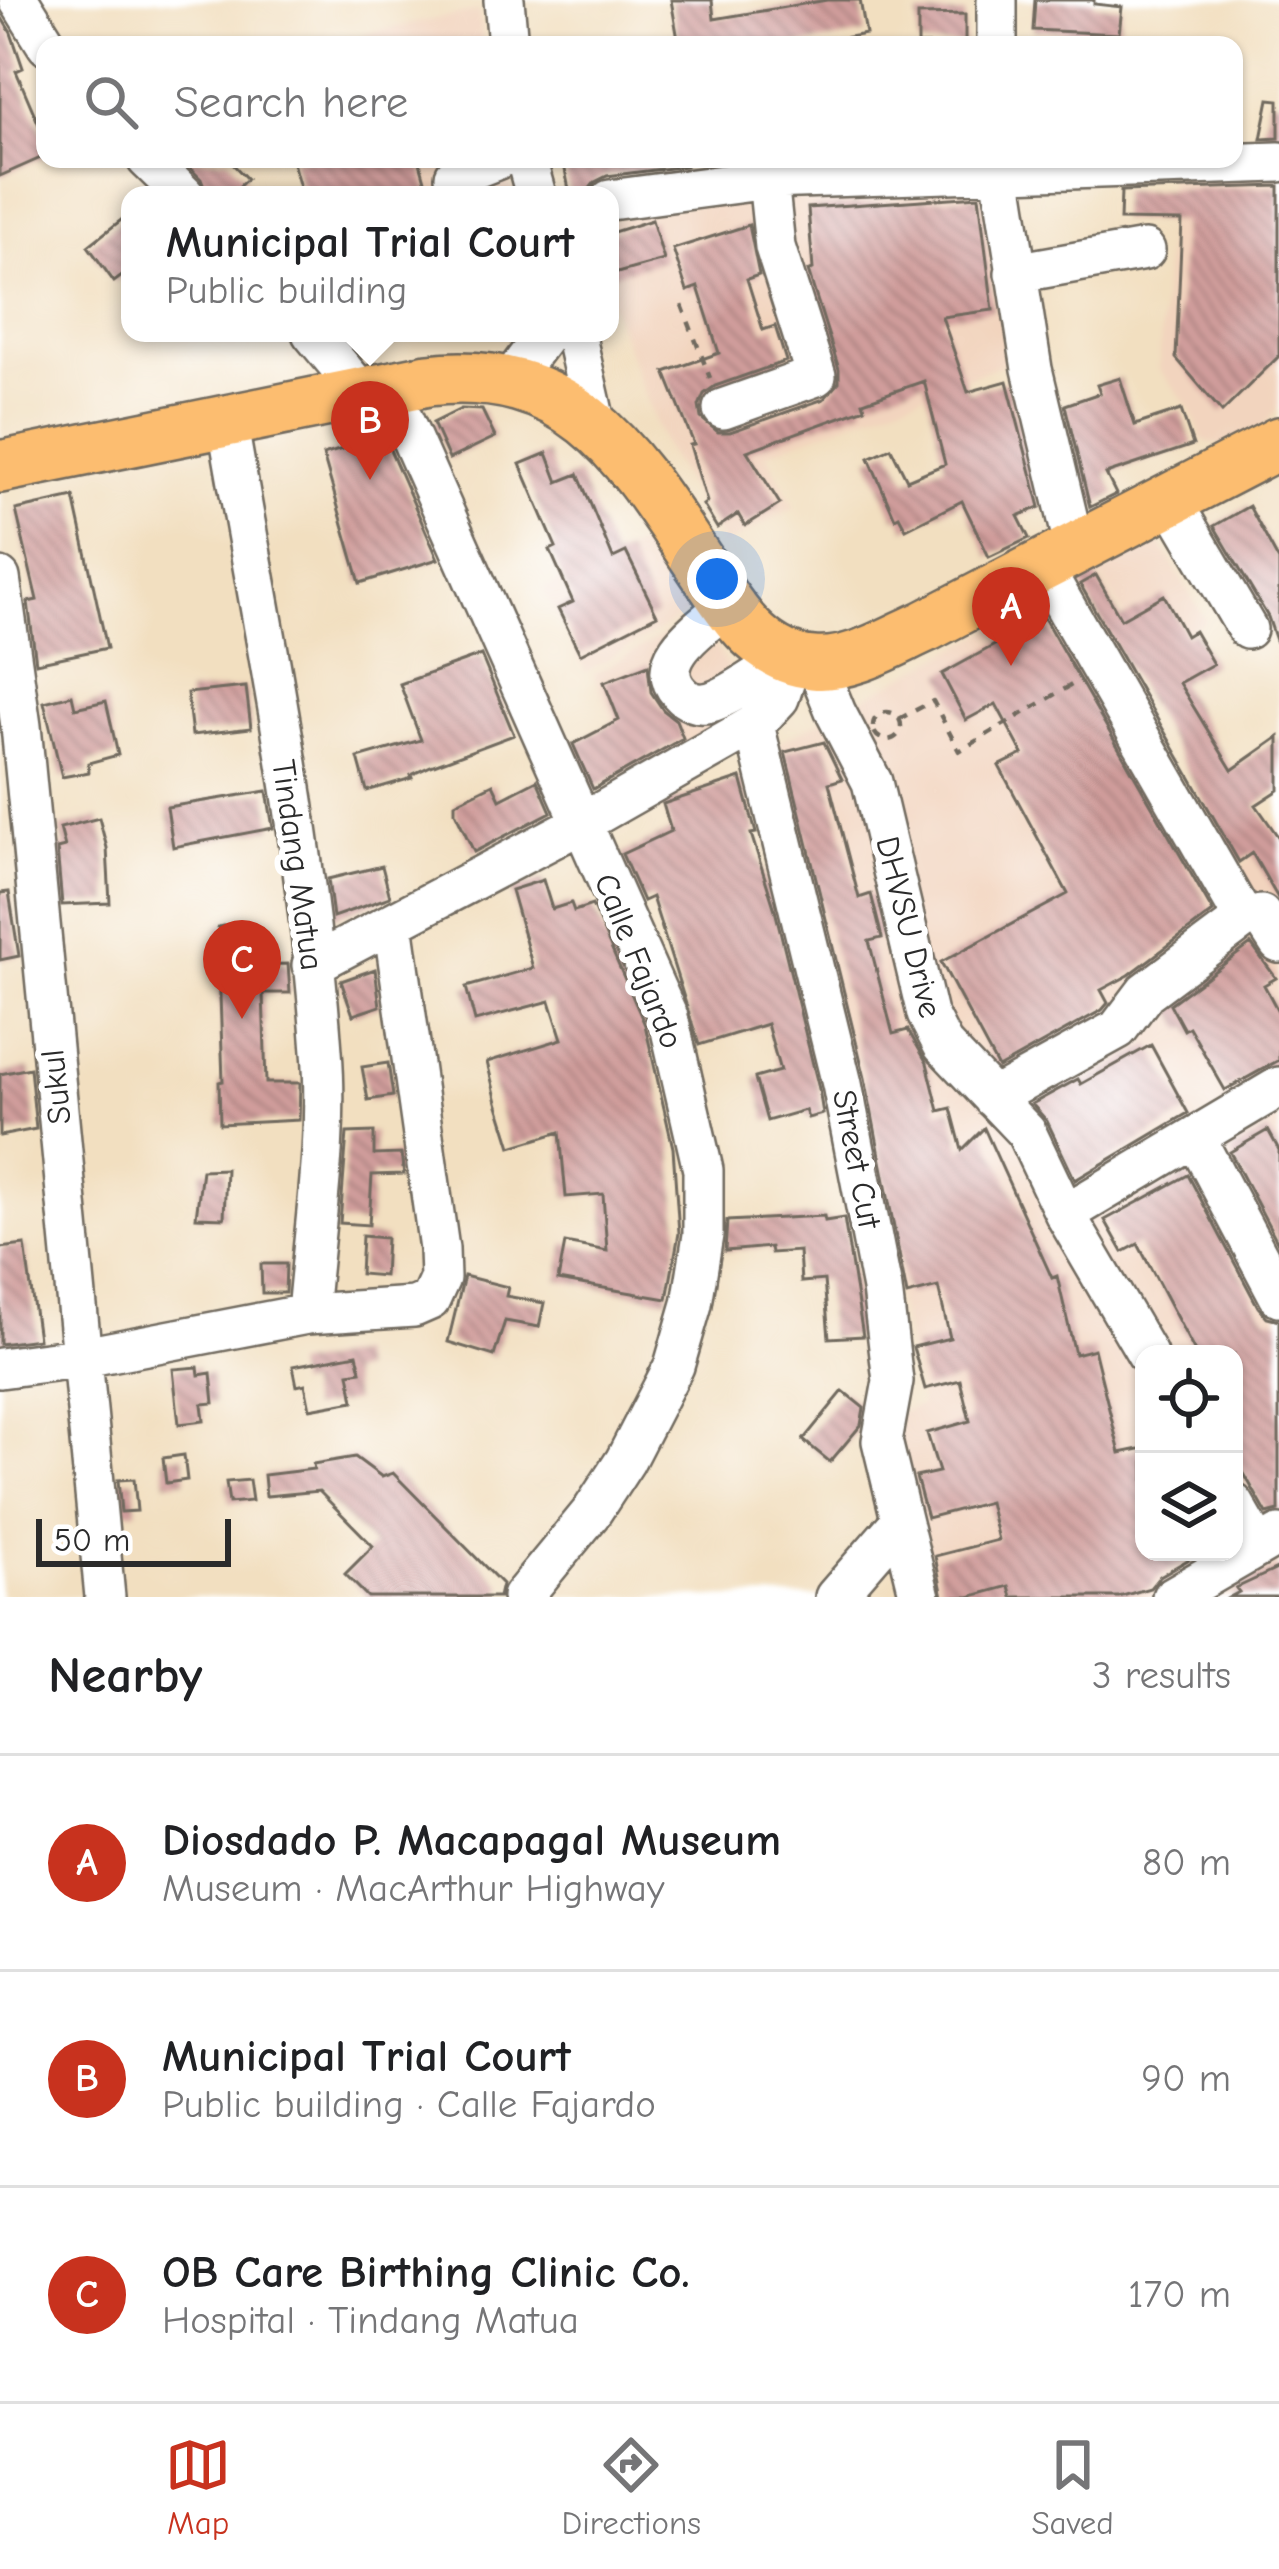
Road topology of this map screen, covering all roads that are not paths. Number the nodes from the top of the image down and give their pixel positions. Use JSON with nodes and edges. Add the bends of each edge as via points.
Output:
{"nodes":[{"id":1,"x":19,"y":0,"type":"edge"},
{"id":2,"x":503,"y":0,"type":"edge"},
{"id":3,"x":997,"y":0,"type":"edge"},
{"id":4,"x":41,"y":36,"type":"edge"},
{"id":5,"x":507,"y":36,"type":"edge"},
{"id":6,"x":997,"y":36,"type":"edge"},
{"id":7,"x":1243,"y":162,"type":"edge"},
{"id":8,"x":1279,"y":162,"type":"edge"},
{"id":9,"x":475,"y":168,"type":"edge"},
{"id":10,"x":937,"y":168,"type":"edge"},
{"id":11,"x":1000,"y":168,"type":"edge"},
{"id":12,"x":768,"y":179,"type":"junction"},
{"id":13,"x":457,"y":186,"type":"edge"},
{"id":14,"x":619,"y":199,"type":"edge"},
{"id":15,"x":1145,"y":250,"type":"dead end"},
{"id":16,"x":1016,"y":274,"type":"junction"},
{"id":17,"x":322,"y":342,"type":"edge"},
{"id":18,"x":539,"y":342,"type":"edge"},
{"id":19,"x":577,"y":342,"type":"edge"},
{"id":20,"x":510,"y":381,"type":"junction"},
{"id":21,"x":375,"y":390,"type":"junction"},
{"id":22,"x":723,"y":409,"type":"road end"},
{"id":23,"x":226,"y":420,"type":"junction"},
{"id":24,"x":597,"y":430,"type":"junction"},
{"id":25,"x":1273,"y":440,"type":"edge"},
{"id":26,"x":0,"y":467,"type":"edge"},
{"id":27,"x":1172,"y":500,"type":"junction"},
{"id":28,"x":1059,"y":557,"type":"junction"},
{"id":29,"x":0,"y":578,"type":"edge"},
{"id":30,"x":728,"y":605,"type":"junction"},
{"id":31,"x":1247,"y":629,"type":"dead end"},
{"id":32,"x":798,"y":660,"type":"junction"},
{"id":33,"x":754,"y":725,"type":"junction"},
{"id":34,"x":15,"y":811,"type":"edge"},
{"id":35,"x":582,"y":824,"type":"junction"},
{"id":36,"x":1244,"y":920,"type":"junction"},
{"id":37,"x":393,"y":923,"type":"junction"},
{"id":38,"x":1279,"y":943,"type":"edge"},
{"id":39,"x":312,"y":965,"type":"junction"},
{"id":40,"x":1279,"y":1087,"type":"edge"},
{"id":41,"x":993,"y":1098,"type":"junction"},
{"id":42,"x":1195,"y":1137,"type":"junction"},
{"id":43,"x":1065,"y":1214,"type":"junction"},
{"id":44,"x":1279,"y":1296,"type":"edge"},
{"id":45,"x":307,"y":1314,"type":"junction"},
{"id":46,"x":1142,"y":1345,"type":"edge"},
{"id":47,"x":84,"y":1357,"type":"junction"},
{"id":48,"x":0,"y":1368,"type":"edge"},
{"id":49,"x":1243,"y":1514,"type":"edge"},
{"id":50,"x":901,"y":1521,"type":"junction"},
{"id":51,"x":1269,"y":1541,"type":"edge"},
{"id":52,"x":105,"y":1597,"type":"edge"},
{"id":53,"x":522,"y":1597,"type":"edge"},
{"id":54,"x":835,"y":1597,"type":"edge"},
{"id":55,"x":920,"y":1597,"type":"edge"},
{"id":56,"x":1172,"y":1597,"type":"edge"}],
"edges":[{"from":1,"to":4,"type":"street"},
{"from":2,"to":5,"type":"street"},
{"from":3,"to":6,"type":"street"},
{"from":7,"to":8,"type":"street"},
{"from":9,"to":13,"type":"street","via":[[455,176]]},
{"from":10,"to":12,"type":"street"},
{"from":11,"to":16,"type":"street"},
{"from":12,"to":14,"type":"street"},
{"from":12,"to":22,"type":"street","via":[[775,247],[817,376]]},
{"from":15,"to":16,"type":"street"},
{"from":16,"to":28,"type":"street"},
{"from":17,"to":21,"type":"street","name":"Calle Fajardo"},
{"from":18,"to":20,"type":"street"},
{"from":19,"to":24,"type":"street"},
{"from":20,"to":21,"type":"main road","via":[[458,377]]},
{"from":20,"to":24,"type":"main road","via":[[566,404]]},
{"from":21,"to":23,"type":"main road"},
{"from":21,"to":35,"type":"street","name":"Calle Fajardo"},
{"from":23,"to":26,"type":"main road"},
{"from":23,"to":39,"type":"street","name":"Tindang Matua"},
{"from":24,"to":30,"type":"main road"},
{"from":25,"to":27,"type":"main road"},
{"from":27,"to":28,"type":"main road"},
{"from":27,"to":31,"type":"street"},
{"from":28,"to":32,"type":"main road","via":[[870,652]]},
{"from":28,"to":36,"type":"street"},
{"from":29,"to":34,"type":"street","name":"Sukul","via":[[9,620]]},
{"from":30,"to":32,"type":"main road","via":[[740,624]]},
{"from":30,"to":32,"type":"street","via":[[674,656],[671,675],[680,693],[712,702]]},
{"from":32,"to":33,"type":"street"},
{"from":32,"to":41,"type":"street","name":"DHVSU Drive","via":[[872,782],[927,1015],[943,1045]]},
{"from":33,"to":35,"type":"street"},
{"from":33,"to":50,"type":"street","name":"Street Cut","via":[[883,1289],[893,1381],[882,1441]]},
{"from":34,"to":47,"type":"street","name":"Sukul"},
{"from":35,"to":37,"type":"street"},
{"from":35,"to":53,"type":"street","name":"Calle Fajardo","via":[[668,1016],[703,1170],[703,1234],[692,1304],[652,1412],[591,1513]]},
{"from":36,"to":38,"type":"street","via":[[1261,915]]},
{"from":36,"to":41,"type":"street","via":[[1146,992],[1118,1029]]},
{"from":37,"to":39,"type":"street"},
{"from":37,"to":45,"type":"street","via":[[440,1278],[430,1300],[414,1307]]},
{"from":39,"to":45,"type":"street","name":"Tindang Matua","via":[[322,1135]]},
{"from":40,"to":42,"type":"street"},
{"from":41,"to":43,"type":"street","name":"DHVSU Drive","via":[[1026,1132]]},
{"from":42,"to":43,"type":"street"},
{"from":42,"to":44,"type":"street"},
{"from":43,"to":46,"type":"street","name":"DHVSU Drive"},
{"from":45,"to":47,"type":"street"},
{"from":47,"to":48,"type":"street"},
{"from":47,"to":52,"type":"street","name":"Sukul"},
{"from":49,"to":51,"type":"street"},
{"from":50,"to":54,"type":"street"},
{"from":50,"to":55,"type":"street","name":"Street Cut"},
{"from":51,"to":56,"type":"street"}]}
